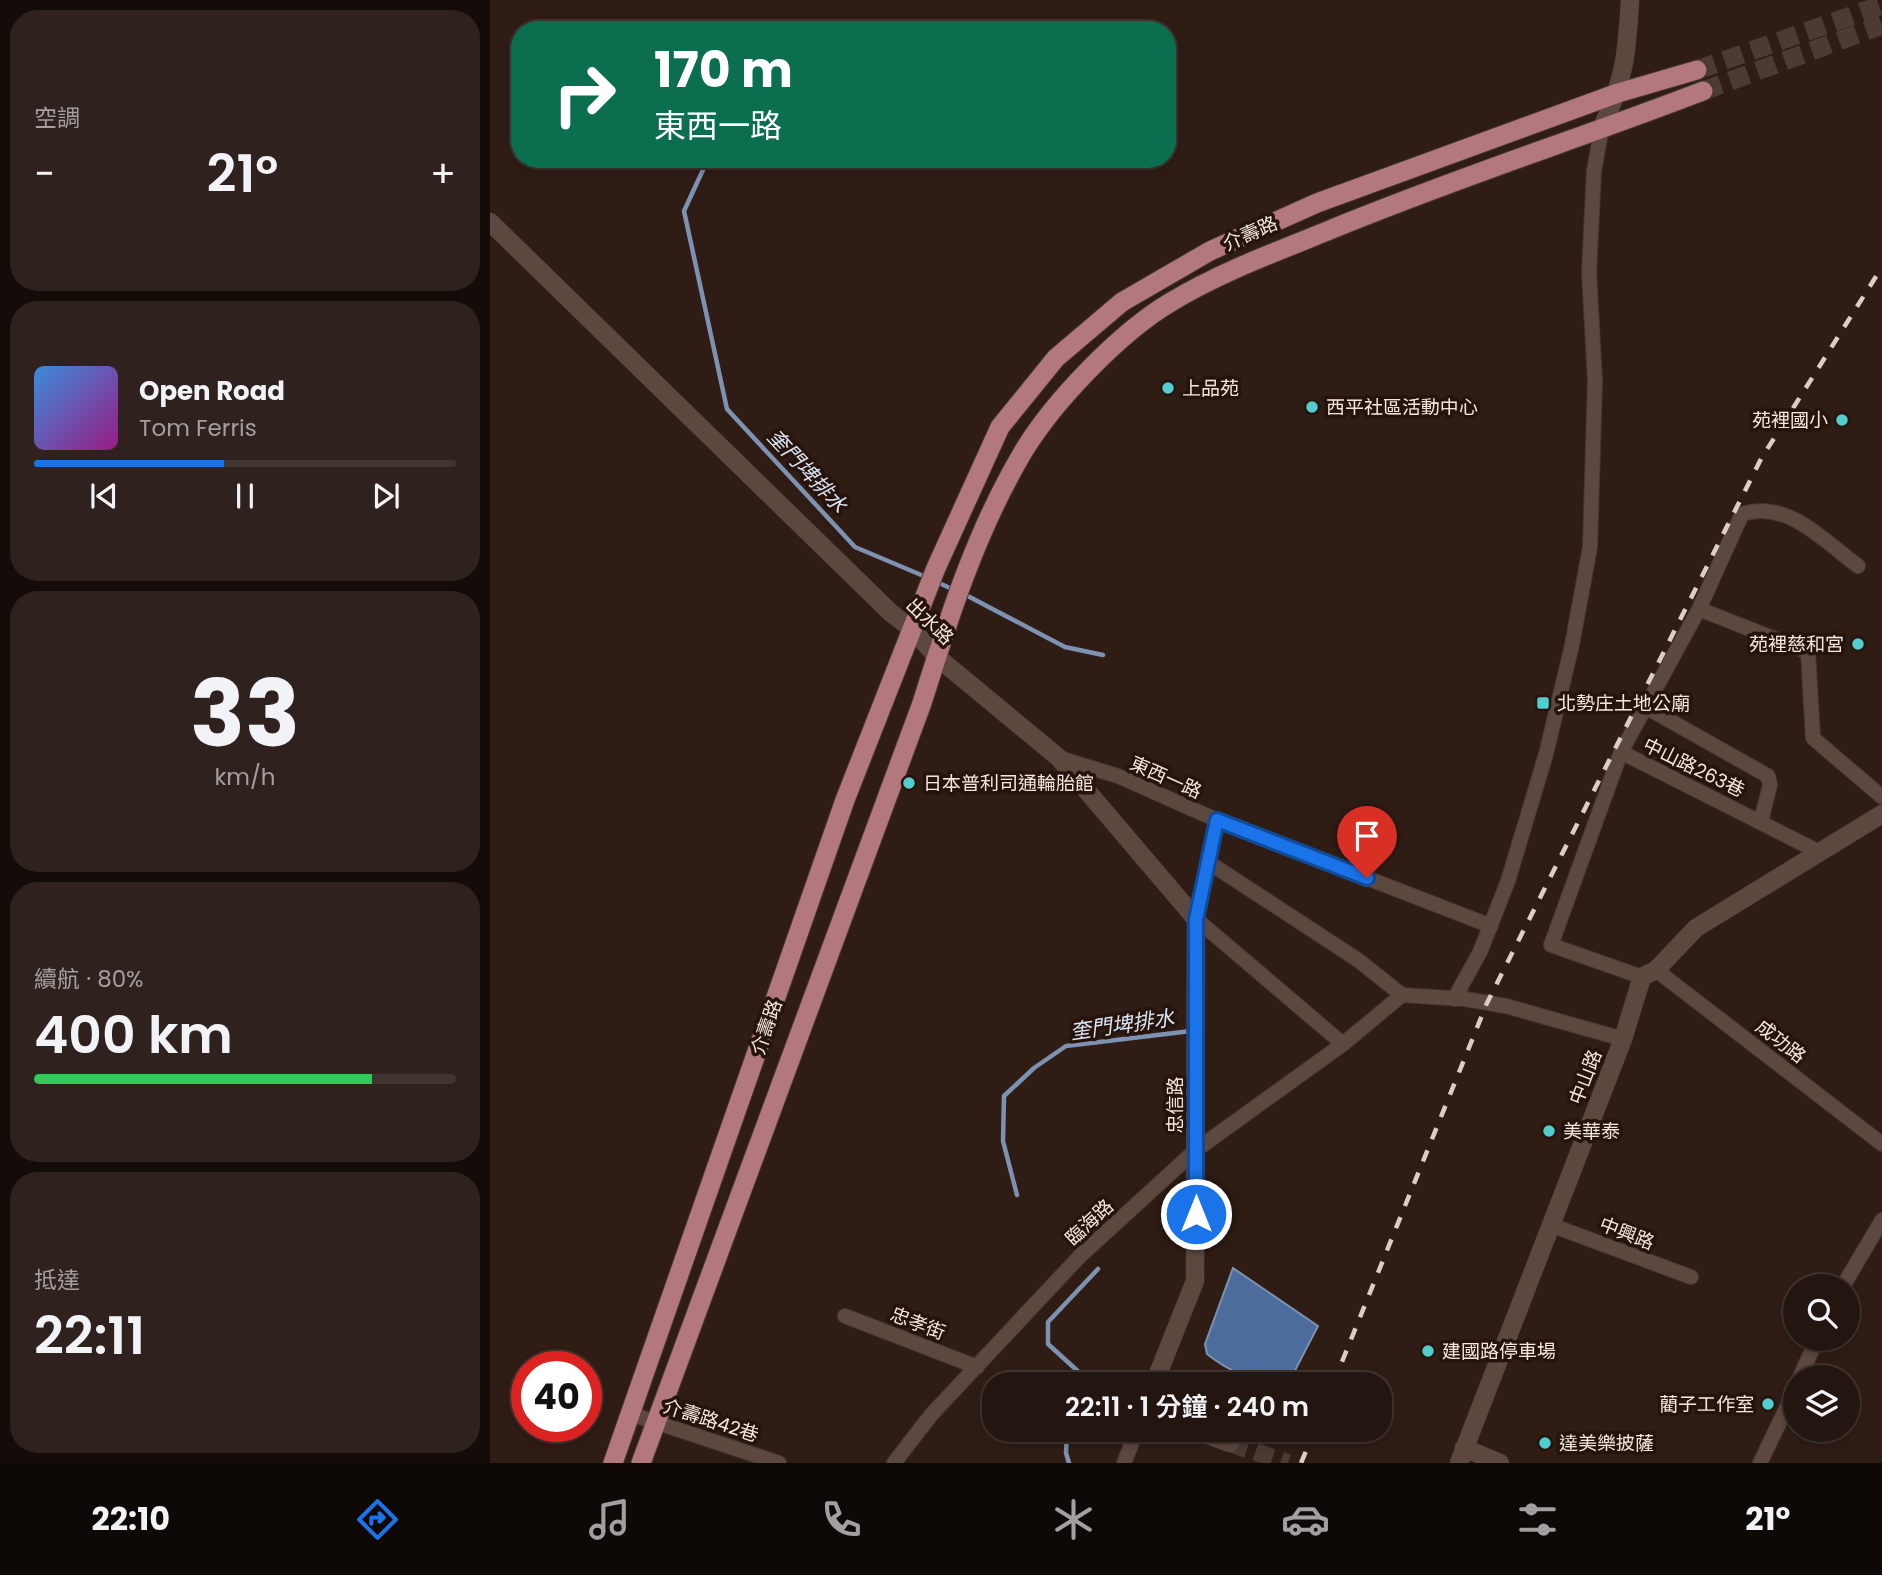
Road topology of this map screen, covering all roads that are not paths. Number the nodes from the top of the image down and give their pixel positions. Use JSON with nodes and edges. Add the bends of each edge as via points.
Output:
{"nodes":[{"id":1,"x":1630,"y":0,"type":"edge"},
{"id":2,"x":1697,"y":70,"type":"tunnel mouth"},
{"id":3,"x":1703,"y":91,"type":"tunnel mouth"},
{"id":4,"x":1618,"y":93,"type":"junction"},
{"id":5,"x":1602,"y":127,"type":"junction"},
{"id":6,"x":490,"y":222,"type":"edge"},
{"id":7,"x":1858,"y":566,"type":"dead end"},
{"id":8,"x":1699,"y":609,"type":"junction"},
{"id":9,"x":912,"y":629,"type":"junction"},
{"id":10,"x":937,"y":657,"type":"junction"},
{"id":11,"x":1644,"y":706,"type":"junction"},
{"id":12,"x":1621,"y":752,"type":"junction"},
{"id":13,"x":1059,"y":758,"type":"junction"},
{"id":14,"x":1882,"y":797,"type":"edge"},
{"id":15,"x":1882,"y":814,"type":"edge"},
{"id":16,"x":1217,"y":820,"type":"junction"},
{"id":17,"x":1761,"y":821,"type":"junction"},
{"id":18,"x":1821,"y":853,"type":"junction"},
{"id":19,"x":1208,"y":862,"type":"junction"},
{"id":20,"x":1196,"y":919,"type":"junction"},
{"id":21,"x":1492,"y":926,"type":"junction"},
{"id":22,"x":1551,"y":945,"type":"joint"},
{"id":23,"x":1649,"y":973,"type":"junction"},
{"id":24,"x":1402,"y":995,"type":"junction"},
{"id":25,"x":1454,"y":999,"type":"junction"},
{"id":26,"x":1623,"y":1039,"type":"junction"},
{"id":27,"x":1343,"y":1044,"type":"junction"},
{"id":28,"x":1882,"y":1144,"type":"edge"},
{"id":29,"x":1196,"y":1150,"type":"junction"},
{"id":30,"x":1882,"y":1220,"type":"edge"},
{"id":31,"x":1550,"y":1225,"type":"junction"},
{"id":32,"x":1850,"y":1274,"type":"edge"},
{"id":33,"x":1691,"y":1277,"type":"dead end"},
{"id":34,"x":845,"y":1316,"type":"dead end"},
{"id":35,"x":977,"y":1367,"type":"junction"},
{"id":36,"x":1159,"y":1372,"type":"edge"},
{"id":37,"x":631,"y":1414,"type":"junction"},
{"id":38,"x":1783,"y":1415,"type":"edge"},
{"id":39,"x":656,"y":1422,"type":"junction"},
{"id":40,"x":1132,"y":1442,"type":"edge"},
{"id":41,"x":1462,"y":1455,"type":"edge"},
{"id":42,"x":613,"y":1463,"type":"edge"},
{"id":43,"x":641,"y":1463,"type":"edge"},
{"id":44,"x":779,"y":1463,"type":"edge"},
{"id":45,"x":894,"y":1463,"type":"edge"},
{"id":46,"x":1124,"y":1463,"type":"edge"},
{"id":47,"x":1500,"y":1463,"type":"edge"},
{"id":48,"x":1760,"y":1463,"type":"edge"}],
"edges":[{"from":1,"to":4,"type":"street","via":[[1627,61]]},
{"from":2,"to":4,"type":"main road","name":"介壽路"},
{"from":3,"to":5,"type":"main road","name":"介壽路"},
{"from":4,"to":5,"type":"street"},
{"from":4,"to":9,"type":"main road","name":"介壽路","via":[[1317,203],[1210,251],[1122,302],[1056,358],[1000,427]]},
{"from":5,"to":10,"type":"main road","name":"介壽路","via":[[1382,208],[1227,272],[1169,303],[1065,395],[1024,451],[961,580]]},
{"from":5,"to":21,"type":"street","via":[[1594,171],[1589,272],[1595,381],[1590,547],[1546,754]]},
{"from":6,"to":9,"type":"street","name":"出水路"},
{"from":7,"to":8,"type":"street","via":[[1796,519],[1756,509],[1742,514]]},
{"from":8,"to":11,"type":"street"},
{"from":8,"to":14,"type":"street","via":[[1808,652],[1813,738]]},
{"from":9,"to":10,"type":"street","name":"出水路"},
{"from":9,"to":37,"type":"main road","name":"介壽路","via":[[845,800]]},
{"from":10,"to":13,"type":"street","name":"出水路"},
{"from":10,"to":39,"type":"main road","name":"介壽路"},
{"from":11,"to":12,"type":"street"},
{"from":11,"to":17,"type":"street","via":[[1768,776]]},
{"from":12,"to":17,"type":"street","name":"中山路263巷"},
{"from":12,"to":22,"type":"street","name":"中山路263巷"},
{"from":13,"to":16,"type":"street","name":"東西一路","via":[[1118,776]]},
{"from":13,"to":20,"type":"street","name":"出水路"},
{"from":15,"to":18,"type":"street","name":"中山路"},
{"from":16,"to":19,"type":"street","name":"忠信路"},
{"from":16,"to":21,"type":"street","name":"東西一路"},
{"from":17,"to":18,"type":"street","name":"中山路263巷"},
{"from":18,"to":23,"type":"street","name":"中山路","via":[[1696,928]]},
{"from":19,"to":20,"type":"street","name":"忠信路"},
{"from":19,"to":24,"type":"street","via":[[1358,960]]},
{"from":20,"to":27,"type":"street","name":"出水路"},
{"from":20,"to":29,"type":"street","name":"忠信路"},
{"from":21,"to":25,"type":"street"},
{"from":22,"to":23,"type":"street","name":"成功路"},
{"from":23,"to":26,"type":"street","name":"中山路"},
{"from":23,"to":28,"type":"street","name":"成功路"},
{"from":24,"to":25,"type":"street"},
{"from":24,"to":27,"type":"street","name":"臨海路"},
{"from":25,"to":26,"type":"street","via":[[1523,1010]]},
{"from":26,"to":31,"type":"street","name":"中山路"},
{"from":27,"to":29,"type":"street","name":"臨海路"},
{"from":29,"to":35,"type":"street","name":"臨海路","via":[[1080,1256]]},
{"from":29,"to":36,"type":"street","name":"忠信路","via":[[1195,1281]]},
{"from":30,"to":32,"type":"street"},
{"from":31,"to":33,"type":"street","name":"中興路"},
{"from":31,"to":41,"type":"street","name":"中山路"},
{"from":34,"to":35,"type":"street","name":"忠孝街"},
{"from":35,"to":45,"type":"street","name":"臨海路"},
{"from":37,"to":39,"type":"street","name":"介壽路42巷"},
{"from":37,"to":42,"type":"main road","name":"介壽路"},
{"from":38,"to":48,"type":"street"},
{"from":39,"to":43,"type":"main road","name":"介壽路"},
{"from":39,"to":44,"type":"street","name":"介壽路42巷"},
{"from":40,"to":46,"type":"street"},
{"from":41,"to":47,"type":"street"}]}
